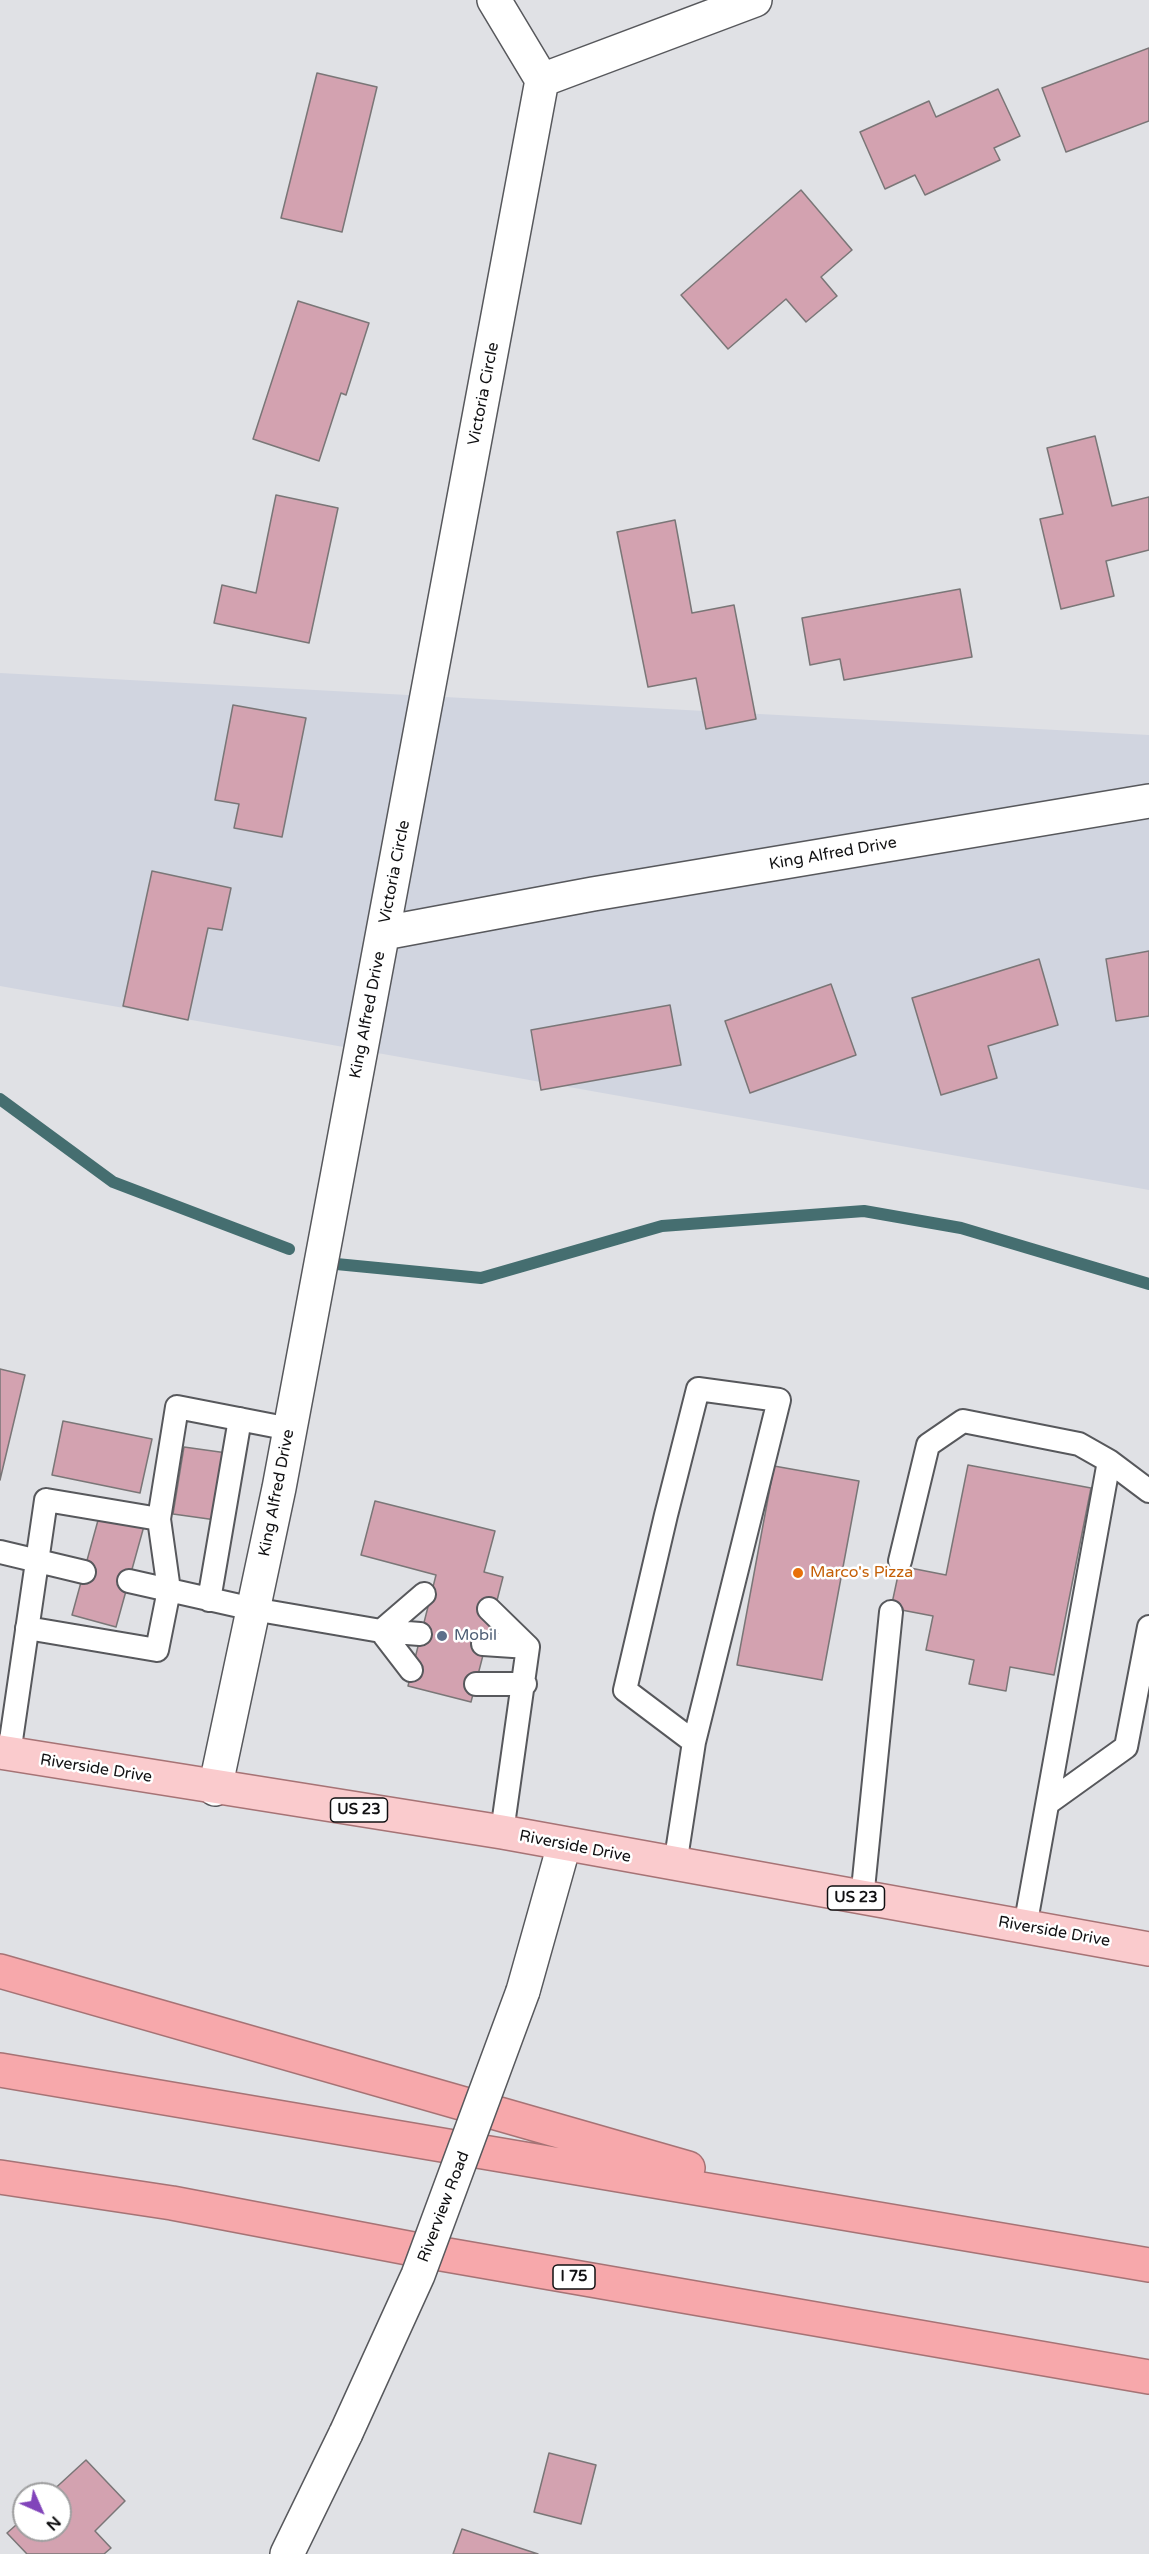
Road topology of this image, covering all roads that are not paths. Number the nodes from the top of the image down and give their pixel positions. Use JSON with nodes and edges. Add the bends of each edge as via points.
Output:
{"nodes":[{"id":1,"x":494,"y":0,"type":"edge"},
{"id":2,"x":755,"y":0,"type":"edge"},
{"id":3,"x":542,"y":80,"type":"junction"},
{"id":4,"x":1149,"y":801,"type":"edge"},
{"id":5,"x":384,"y":933,"type":"junction"},
{"id":6,"x":240,"y":1419,"type":"junction"},
{"id":7,"x":290,"y":1429,"type":"junction"},
{"id":8,"x":1109,"y":1461,"type":"junction"},
{"id":9,"x":1149,"y":1491,"type":"edge"},
{"id":10,"x":159,"y":1519,"type":"junction"},
{"id":11,"x":0,"y":1552,"type":"edge"},
{"id":12,"x":37,"y":1561,"type":"junction"},
{"id":13,"x":900,"y":1561,"type":"dead end"},
{"id":14,"x":84,"y":1572,"type":"dead end"},
{"id":15,"x":129,"y":1581,"type":"dead end"},
{"id":16,"x":169,"y":1590,"type":"junction"},
{"id":17,"x":424,"y":1594,"type":"dead end"},
{"id":18,"x":209,"y":1599,"type":"junction"},
{"id":19,"x":253,"y":1609,"type":"junction"},
{"id":20,"x":489,"y":1609,"type":"dead end"},
{"id":21,"x":891,"y":1612,"type":"dead end"},
{"id":22,"x":1149,"y":1627,"type":"edge"},
{"id":23,"x":27,"y":1628,"type":"junction"},
{"id":24,"x":381,"y":1631,"type":"junction"},
{"id":25,"x":420,"y":1634,"type":"dead end"},
{"id":26,"x":483,"y":1644,"type":"dead end"},
{"id":27,"x":528,"y":1647,"type":"junction"},
{"id":28,"x":411,"y":1670,"type":"dead end"},
{"id":29,"x":476,"y":1684,"type":"dead end"},
{"id":30,"x":525,"y":1684,"type":"junction"},
{"id":31,"x":694,"y":1742,"type":"junction"},
{"id":32,"x":4,"y":1753,"type":"edge"},
{"id":33,"x":215,"y":1788,"type":"junction"},
{"id":34,"x":1048,"y":1803,"type":"junction"},
{"id":35,"x":502,"y":1833,"type":"junction"},
{"id":36,"x":564,"y":1845,"type":"junction"},
{"id":37,"x":675,"y":1865,"type":"junction"},
{"id":38,"x":862,"y":1899,"type":"junction"},
{"id":39,"x":1025,"y":1927,"type":"junction"},
{"id":40,"x":1149,"y":1949,"type":"edge"},
{"id":41,"x":0,"y":1971,"type":"edge"},
{"id":42,"x":0,"y":2070,"type":"edge"},
{"id":43,"x":0,"y":2177,"type":"edge"},
{"id":44,"x":843,"y":2212,"type":"junction"},
{"id":45,"x":1149,"y":2265,"type":"edge"},
{"id":46,"x":1149,"y":2377,"type":"edge"},
{"id":47,"x":287,"y":2554,"type":"edge"}],
"edges":[{"from":1,"to":3,"type":"street"},
{"from":2,"to":3,"type":"street"},
{"from":3,"to":5,"type":"street","name":"Victoria Circle"},
{"from":4,"to":5,"type":"street","name":"King Alfred Drive"},
{"from":5,"to":7,"type":"street","name":"King Alfred Drive"},
{"from":6,"to":7,"type":"lane"},
{"from":6,"to":10,"type":"lane","via":[[177,1407]]},
{"from":6,"to":18,"type":"lane"},
{"from":7,"to":19,"type":"street","name":"King Alfred Drive"},
{"from":8,"to":9,"type":"lane"},
{"from":8,"to":13,"type":"lane","via":[[1079,1444],[963,1421],[928,1445]]},
{"from":8,"to":34,"type":"lane"},
{"from":10,"to":12,"type":"lane","via":[[46,1500]]},
{"from":10,"to":16,"type":"lane"},
{"from":11,"to":12,"type":"lane"},
{"from":12,"to":14,"type":"lane"},
{"from":12,"to":23,"type":"lane"},
{"from":15,"to":16,"type":"lane"},
{"from":16,"to":18,"type":"lane"},
{"from":16,"to":23,"type":"lane","via":[[157,1650]]},
{"from":17,"to":24,"type":"lane"},
{"from":18,"to":19,"type":"lane"},
{"from":19,"to":24,"type":"lane"},
{"from":19,"to":33,"type":"street","name":"King Alfred Drive"},
{"from":20,"to":27,"type":"lane"},
{"from":21,"to":38,"type":"lane"},
{"from":22,"to":34,"type":"lane","via":[[1126,1747]]},
{"from":23,"to":32,"type":"lane"},
{"from":24,"to":25,"type":"lane"},
{"from":24,"to":28,"type":"lane"},
{"from":26,"to":27,"type":"lane"},
{"from":27,"to":30,"type":"lane"},
{"from":29,"to":30,"type":"lane"},
{"from":30,"to":35,"type":"lane"},
{"from":31,"to":31,"type":"lane","via":[[625,1690],[698,1389],[779,1400]]},
{"from":31,"to":37,"type":"lane"},
{"from":32,"to":33,"type":"main road","name":"Riverside Drive","number":"US 23"},
{"from":33,"to":35,"type":"main road","name":"Riverside Drive","number":"US 23"},
{"from":34,"to":39,"type":"lane"},
{"from":35,"to":36,"type":"main road","name":"Riverside Drive","number":"US 23"},
{"from":36,"to":37,"type":"main road","name":"Riverside Drive","number":"US 23"},
{"from":36,"to":47,"type":"street","name":"Riverview Road","bridge":true,"via":[[523,1990],[418,2275]]},
{"from":37,"to":38,"type":"main road","name":"Riverside Drive","number":"US 23"},
{"from":38,"to":39,"type":"main road","name":"Riverside Drive","number":"US 23"},
{"from":39,"to":40,"type":"main road","name":"Riverside Drive","number":"US 23"},
{"from":41,"to":44,"type":"highway"},
{"from":42,"to":44,"type":"highway"},
{"from":43,"to":46,"type":"highway","number":"I 75","via":[[172,2203],[424,2251]]},
{"from":44,"to":45,"type":"highway"}]}
